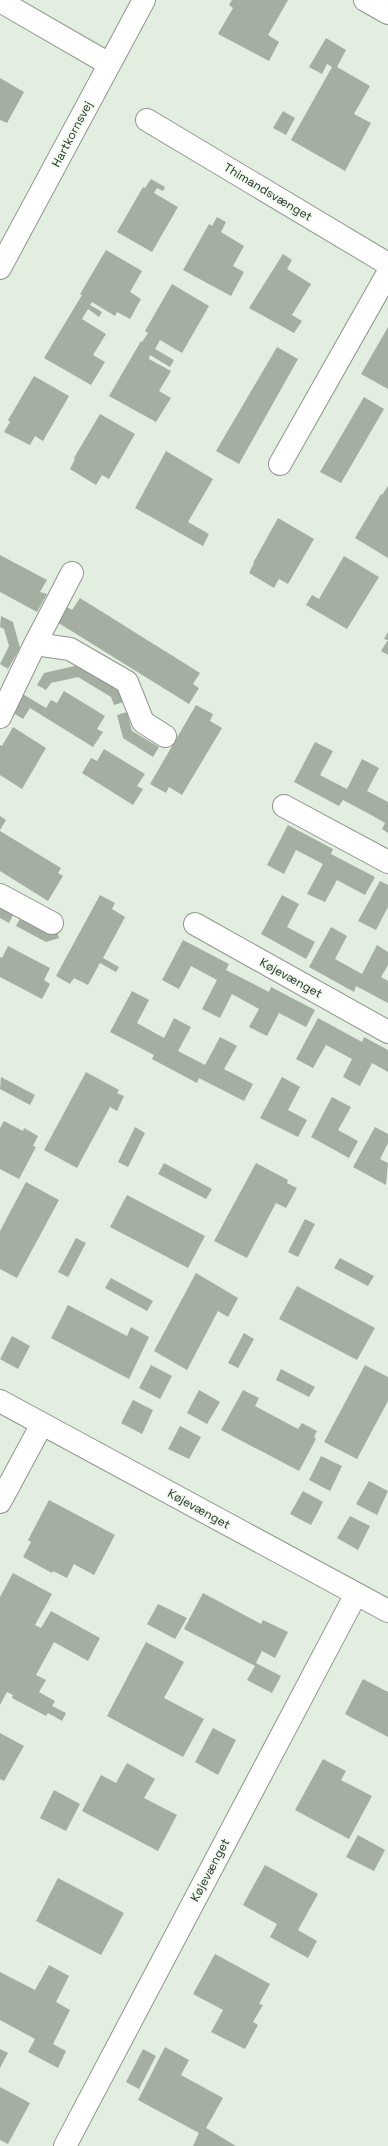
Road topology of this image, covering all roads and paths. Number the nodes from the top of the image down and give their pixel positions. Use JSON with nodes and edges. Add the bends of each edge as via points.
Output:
{"nodes":[{"id":1,"x":144,"y":0,"type":"edge"},
{"id":2,"x":365,"y":0,"type":"edge"},
{"id":3,"x":0,"y":1,"type":"edge"},
{"id":4,"x":388,"y":13,"type":"edge"},
{"id":5,"x":109,"y":64,"type":"junction"},
{"id":6,"x":147,"y":120,"type":"dead end"},
{"id":7,"x":388,"y":264,"type":"edge"},
{"id":8,"x":0,"y":268,"type":"edge"},
{"id":9,"x":388,"y":273,"type":"edge"},
{"id":10,"x":280,"y":464,"type":"dead end"},
{"id":11,"x":72,"y":573,"type":"dead end"},
{"id":12,"x":35,"y":644,"type":"junction"},
{"id":13,"x":0,"y":717,"type":"edge"},
{"id":14,"x":166,"y":736,"type":"dead end"},
{"id":15,"x":284,"y":806,"type":"dead end"},
{"id":16,"x":388,"y":862,"type":"edge"},
{"id":17,"x":0,"y":896,"type":"edge"},
{"id":18,"x":52,"y":923,"type":"dead end"},
{"id":19,"x":195,"y":924,"type":"dead end"},
{"id":20,"x":388,"y":1032,"type":"edge"},
{"id":21,"x":0,"y":1401,"type":"edge"},
{"id":22,"x":42,"y":1424,"type":"junction"},
{"id":23,"x":0,"y":1502,"type":"edge"},
{"id":24,"x":356,"y":1594,"type":"junction"},
{"id":25,"x":388,"y":1611,"type":"edge"},
{"id":26,"x":64,"y":2146,"type":"edge"}],
"edges":[{"from":1,"to":5,"type":"street","name":"Hartkornsvej"},
{"from":2,"to":4,"type":"street"},
{"from":3,"to":5,"type":"street"},
{"from":5,"to":8,"type":"street","name":"Hartkornsvej"},
{"from":6,"to":7,"type":"street","name":"Thimandsvænget"},
{"from":9,"to":10,"type":"street"},
{"from":11,"to":12,"type":"street"},
{"from":12,"to":13,"type":"street"},
{"from":12,"to":14,"type":"street","via":[[70,649],[127,682],[143,722]]},
{"from":15,"to":16,"type":"street"},
{"from":17,"to":18,"type":"street"},
{"from":19,"to":20,"type":"street","name":"Køjevænget"},
{"from":21,"to":22,"type":"street","name":"Køjevænget"},
{"from":22,"to":23,"type":"street"},
{"from":22,"to":24,"type":"street","name":"Køjevænget"},
{"from":24,"to":25,"type":"street","name":"Køjevænget"},
{"from":24,"to":26,"type":"street","name":"Køjevænget"}]}
